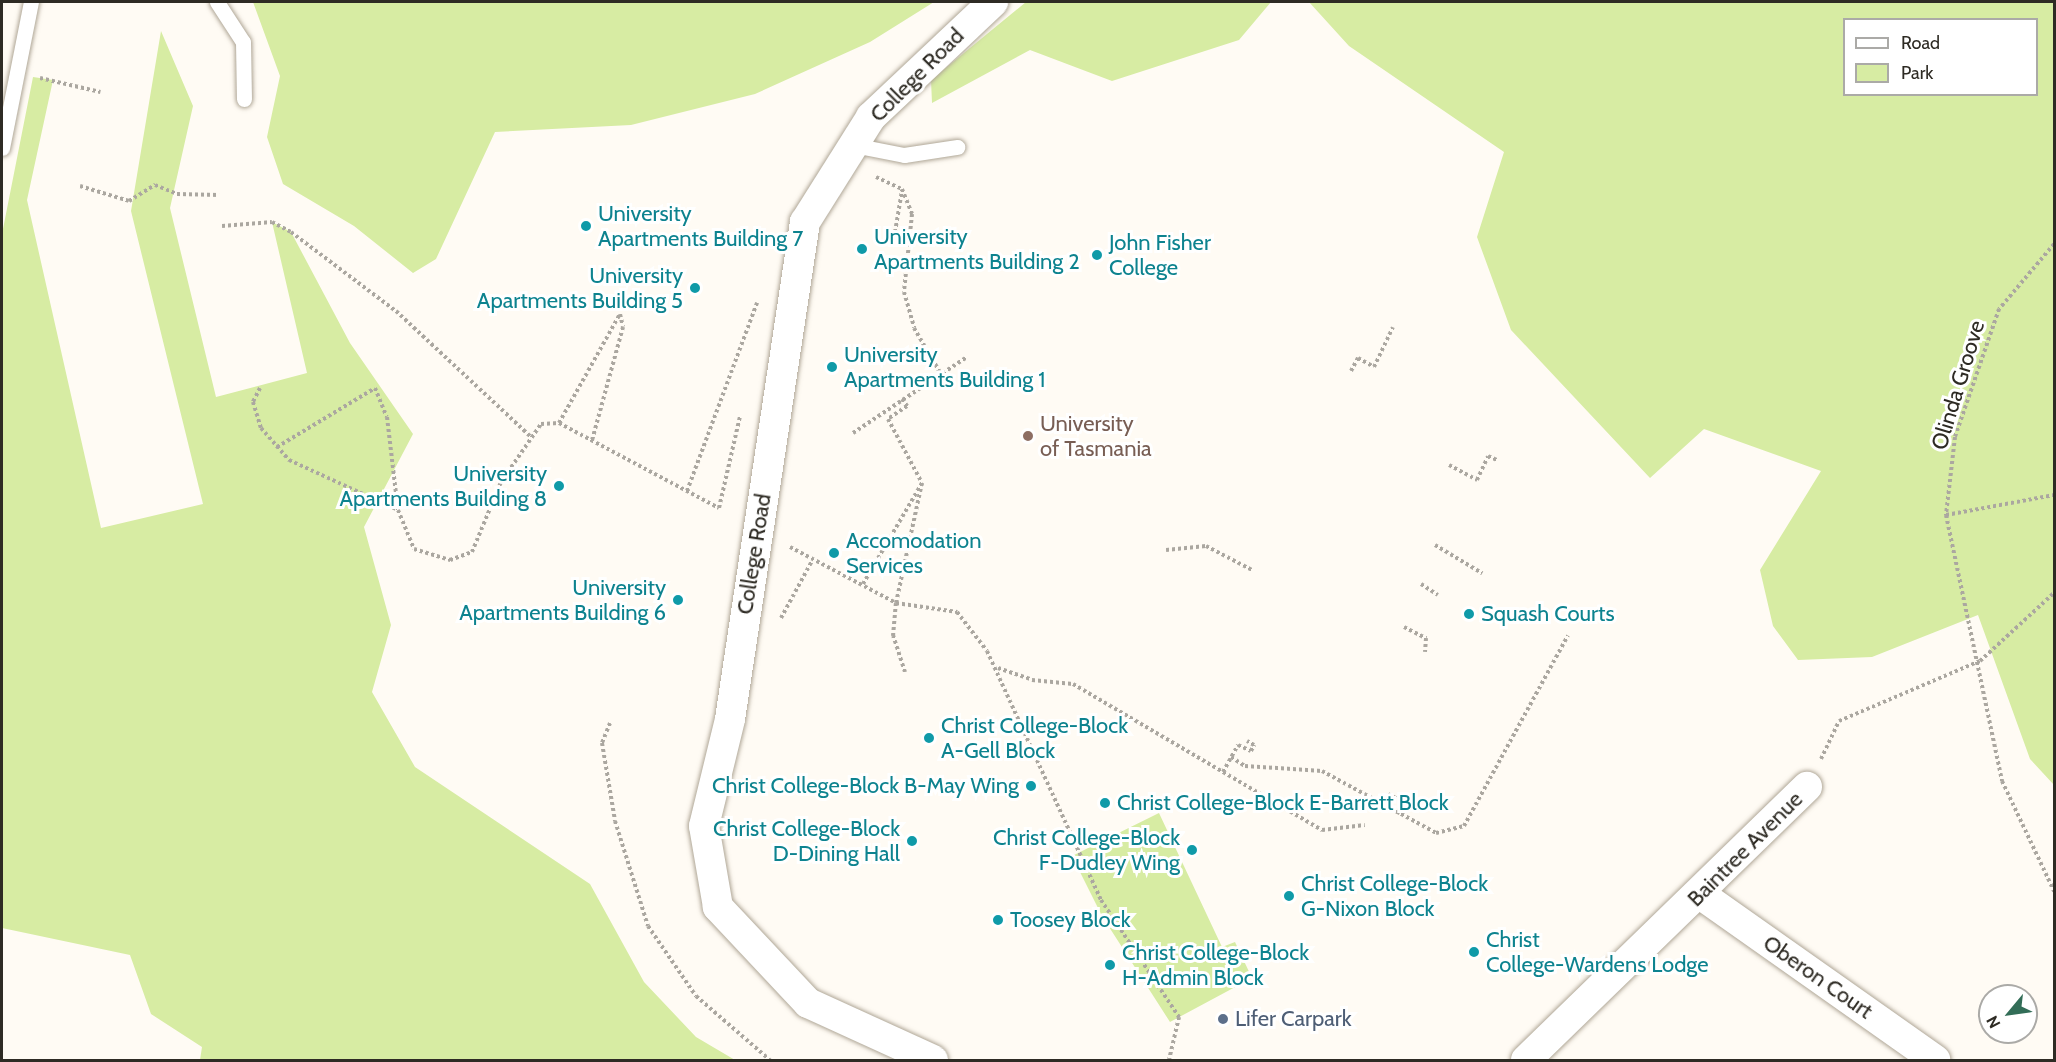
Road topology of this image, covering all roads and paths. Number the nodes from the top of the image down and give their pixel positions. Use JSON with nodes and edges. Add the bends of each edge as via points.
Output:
{"nodes":[{"id":1,"x":31,"y":2,"type":"edge"},
{"id":2,"x":217,"y":2,"type":"edge"},
{"id":3,"x":993,"y":2,"type":"edge"},
{"id":4,"x":33,"y":76,"type":"dead end"},
{"id":5,"x":100,"y":92,"type":"dead end"},
{"id":6,"x":244,"y":99,"type":"dead end"},
{"id":7,"x":853,"y":145,"type":"junction"},
{"id":8,"x":957,"y":147,"type":"dead end"},
{"id":9,"x":2,"y":148,"type":"edge"},
{"id":10,"x":80,"y":186,"type":"dead end"},
{"id":11,"x":219,"y":195,"type":"dead end"},
{"id":12,"x":222,"y":226,"type":"dead end"},
{"id":13,"x":893,"y":244,"type":"dead end"},
{"id":14,"x":2055,"y":244,"type":"edge"},
{"id":15,"x":763,"y":314,"type":"dead end"},
{"id":16,"x":1393,"y":327,"type":"dead end"},
{"id":17,"x":967,"y":357,"type":"dead end"},
{"id":18,"x":1351,"y":371,"type":"dead end"},
{"id":19,"x":940,"y":374,"type":"junction"},
{"id":20,"x":260,"y":388,"type":"dead end"},
{"id":21,"x":902,"y":399,"type":"junction"},
{"id":22,"x":742,"y":405,"type":"dead end"},
{"id":23,"x":559,"y":423,"type":"junction"},
{"id":24,"x":853,"y":433,"type":"dead end"},
{"id":25,"x":531,"y":437,"type":"junction"},
{"id":26,"x":592,"y":440,"type":"junction"},
{"id":27,"x":278,"y":447,"type":"junction"},
{"id":28,"x":1497,"y":460,"type":"dead end"},
{"id":29,"x":1449,"y":465,"type":"dead end"},
{"id":30,"x":922,"y":483,"type":"junction"},
{"id":31,"x":687,"y":491,"type":"junction"},
{"id":32,"x":2055,"y":495,"type":"edge"},
{"id":33,"x":398,"y":510,"type":"junction"},
{"id":34,"x":1946,"y":514,"type":"junction"},
{"id":35,"x":786,"y":544,"type":"dead end"},
{"id":36,"x":1435,"y":545,"type":"dead end"},
{"id":37,"x":1166,"y":550,"type":"dead end"},
{"id":38,"x":812,"y":561,"type":"junction"},
{"id":39,"x":1252,"y":570,"type":"dead end"},
{"id":40,"x":1482,"y":573,"type":"dead end"},
{"id":41,"x":863,"y":584,"type":"junction"},
{"id":42,"x":1421,"y":584,"type":"dead end"},
{"id":43,"x":2055,"y":593,"type":"edge"},
{"id":44,"x":1438,"y":595,"type":"dead end"},
{"id":45,"x":896,"y":603,"type":"junction"},
{"id":46,"x":788,"y":604,"type":"dead end"},
{"id":47,"x":1404,"y":627,"type":"dead end"},
{"id":48,"x":1568,"y":635,"type":"dead end"},
{"id":49,"x":1425,"y":652,"type":"dead end"},
{"id":50,"x":1980,"y":661,"type":"junction"},
{"id":51,"x":998,"y":667,"type":"junction"},
{"id":52,"x":905,"y":672,"type":"dead end"},
{"id":53,"x":610,"y":723,"type":"dead end"},
{"id":54,"x":1247,"y":741,"type":"dead end"},
{"id":55,"x":1231,"y":757,"type":"junction"},
{"id":56,"x":1223,"y":772,"type":"junction"},
{"id":57,"x":1807,"y":787,"type":"joint"},
{"id":58,"x":1388,"y":794,"type":"dead end"},
{"id":59,"x":1398,"y":814,"type":"junction"},
{"id":60,"x":1365,"y":825,"type":"dead end"},
{"id":61,"x":2055,"y":891,"type":"edge"},
{"id":62,"x":1700,"y":894,"type":"junction"},
{"id":63,"x":770,"y":1060,"type":"edge"},
{"id":64,"x":933,"y":1060,"type":"edge"},
{"id":65,"x":1169,"y":1060,"type":"edge"},
{"id":66,"x":1526,"y":1060,"type":"edge"},
{"id":67,"x":1935,"y":1060,"type":"edge"}],
"edges":[{"from":1,"to":9,"type":"lane"},
{"from":2,"to":6,"type":"lane","via":[[243,42]]},
{"from":3,"to":7,"type":"street","name":"College Road","via":[[871,117]]},
{"from":4,"to":5,"type":"path"},
{"from":7,"to":8,"type":"lane","via":[[904,156]]},
{"from":7,"to":64,"type":"street","name":"College Road","via":[[805,222],[730,718],[704,826],[718,907],[808,1003]]},
{"from":10,"to":11,"type":"path","via":[[129,201],[155,185],[177,194]]},
{"from":12,"to":25,"type":"path","via":[[272,222],[291,232],[396,310]]},
{"from":13,"to":19,"type":"path","via":[[902,189],[912,214],[904,292],[914,328]]},
{"from":14,"to":34,"type":"path","name":"Olinda Groove","via":[[1998,309],[1955,437]]},
{"from":15,"to":31,"type":"path","via":[[765,302],[758,300]]},
{"from":16,"to":18,"type":"path","via":[[1374,367],[1358,358]]},
{"from":17,"to":19,"type":"path"},
{"from":19,"to":21,"type":"path"},
{"from":20,"to":27,"type":"path","via":[[253,402],[261,428]]},
{"from":21,"to":24,"type":"path"},
{"from":21,"to":30,"type":"path","via":[[908,406],[888,419]]},
{"from":22,"to":31,"type":"path","via":[[719,508]]},
{"from":23,"to":25,"type":"path","via":[[541,424]]},
{"from":23,"to":26,"type":"path"},
{"from":23,"to":26,"type":"path","via":[[620,314],[623,327]]},
{"from":25,"to":33,"type":"path","via":[[501,482],[472,552],[450,560],[414,549],[404,536]]},
{"from":26,"to":31,"type":"path"},
{"from":27,"to":33,"type":"path","via":[[289,460]]},
{"from":27,"to":33,"type":"path","via":[[375,388],[387,417]]},
{"from":28,"to":29,"type":"path","via":[[1488,456],[1477,480]]},
{"from":30,"to":41,"type":"path"},
{"from":30,"to":45,"type":"path"},
{"from":32,"to":34,"type":"path"},
{"from":34,"to":50,"type":"path","name":"Olinda Groove"},
{"from":35,"to":38,"type":"path"},
{"from":36,"to":40,"type":"path"},
{"from":37,"to":39,"type":"path","via":[[1206,546]]},
{"from":38,"to":41,"type":"path"},
{"from":38,"to":46,"type":"path"},
{"from":41,"to":45,"type":"path"},
{"from":42,"to":44,"type":"path"},
{"from":43,"to":50,"type":"path"},
{"from":45,"to":51,"type":"path","via":[[957,612]]},
{"from":45,"to":52,"type":"path","via":[[893,636]]},
{"from":47,"to":49,"type":"path","via":[[1426,638]]},
{"from":48,"to":59,"type":"path","via":[[1464,826],[1436,833]]},
{"from":50,"to":57,"type":"path","via":[[1839,721]]},
{"from":50,"to":61,"type":"path","name":"Olinda Groove","via":[[2002,781]]},
{"from":51,"to":56,"type":"path","via":[[1032,680],[1073,684]]},
{"from":51,"to":65,"type":"path","via":[[1101,900],[1179,1017]]},
{"from":53,"to":63,"type":"path","via":[[602,743],[615,821],[648,926],[696,996]]},
{"from":54,"to":55,"type":"path","via":[[1254,745],[1251,752],[1238,745]]},
{"from":55,"to":56,"type":"path"},
{"from":55,"to":59,"type":"path","via":[[1245,766],[1322,771]]},
{"from":56,"to":60,"type":"path","via":[[1322,830]]},
{"from":57,"to":62,"type":"street","name":"Baintree Avenue"},
{"from":58,"to":59,"type":"path","via":[[1404,802]]},
{"from":62,"to":66,"type":"street","name":"Baintree Avenue"},
{"from":62,"to":67,"type":"street","name":"Oberon Court"}]}
